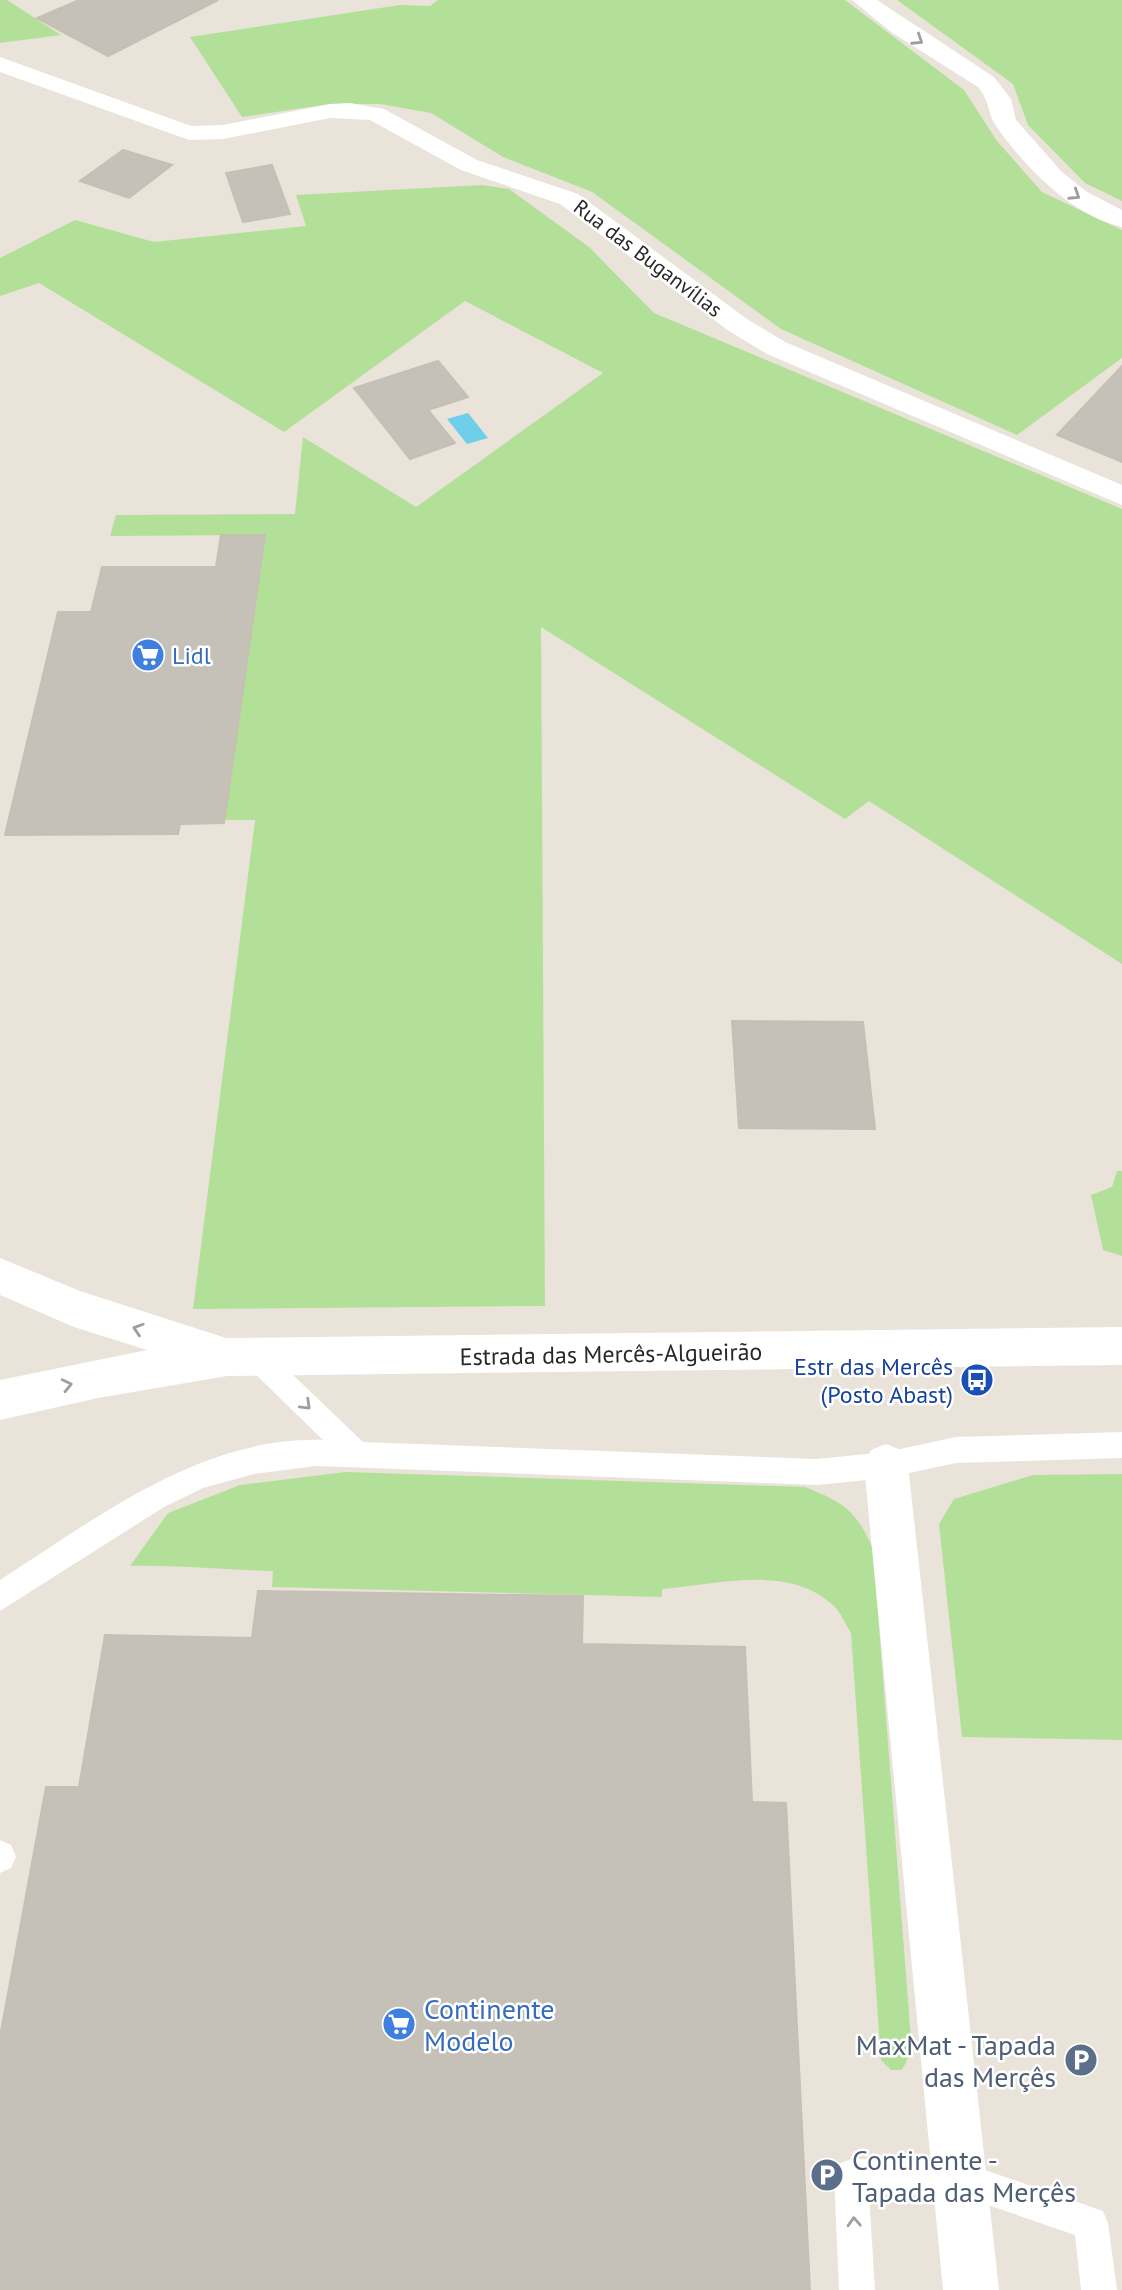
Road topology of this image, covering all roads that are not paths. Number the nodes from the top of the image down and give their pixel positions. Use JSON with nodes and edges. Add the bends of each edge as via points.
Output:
{"nodes":[{"id":1,"x":863,"y":0,"type":"edge"},
{"id":2,"x":0,"y":64,"type":"edge"},
{"id":3,"x":1122,"y":220,"type":"edge"},
{"id":4,"x":1122,"y":496,"type":"edge"},
{"id":5,"x":0,"y":1276,"type":"edge"},
{"id":6,"x":1122,"y":1346,"type":"edge"},
{"id":7,"x":242,"y":1357,"type":"junction"},
{"id":8,"x":0,"y":1400,"type":"edge"},
{"id":9,"x":1122,"y":1445,"type":"edge"},
{"id":10,"x":356,"y":1454,"type":"junction"},
{"id":11,"x":886,"y":1465,"type":"junction"},
{"id":12,"x":0,"y":1597,"type":"edge"},
{"id":13,"x":959,"y":2178,"type":"junction"},
{"id":14,"x":857,"y":2290,"type":"edge"},
{"id":15,"x":971,"y":2290,"type":"edge"},
{"id":16,"x":1099,"y":2290,"type":"edge"}],
"edges":[{"from":1,"to":3,"type":"street","one_way":true,"via":[[986,82],[1000,99],[1005,122],[1054,177],[1078,197]]},
{"from":2,"to":4,"type":"street","name":"Rua das Buganvílias","via":[[189,133],[223,132],[340,110],[365,111],[390,120],[469,165],[569,199],[738,325],[776,348]]},
{"from":7,"to":5,"type":"street","name":"Estrada das Mercês-Algueirão","one_way":true,"via":[[74,1308]]},
{"from":6,"to":7,"type":"street","name":"Estrada das Mercês-Algueirão"},
{"from":8,"to":7,"type":"street","name":"Estrada das Mercês-Algueirão","one_way":true,"via":[[98,1378]]},
{"from":7,"to":10,"type":"lane","one_way":true},
{"from":9,"to":11,"type":"lane","via":[[956,1450]]},
{"from":10,"to":11,"type":"lane","via":[[817,1472]]},
{"from":10,"to":12,"type":"lane","via":[[267,1459],[200,1476],[154,1497]]},
{"from":11,"to":13,"type":"street"},
{"from":14,"to":13,"type":"lane","one_way":true,"via":[[851,2176]]},
{"from":13,"to":15,"type":"street"},
{"from":13,"to":16,"type":"lane","via":[[1091,2223]]}]}
